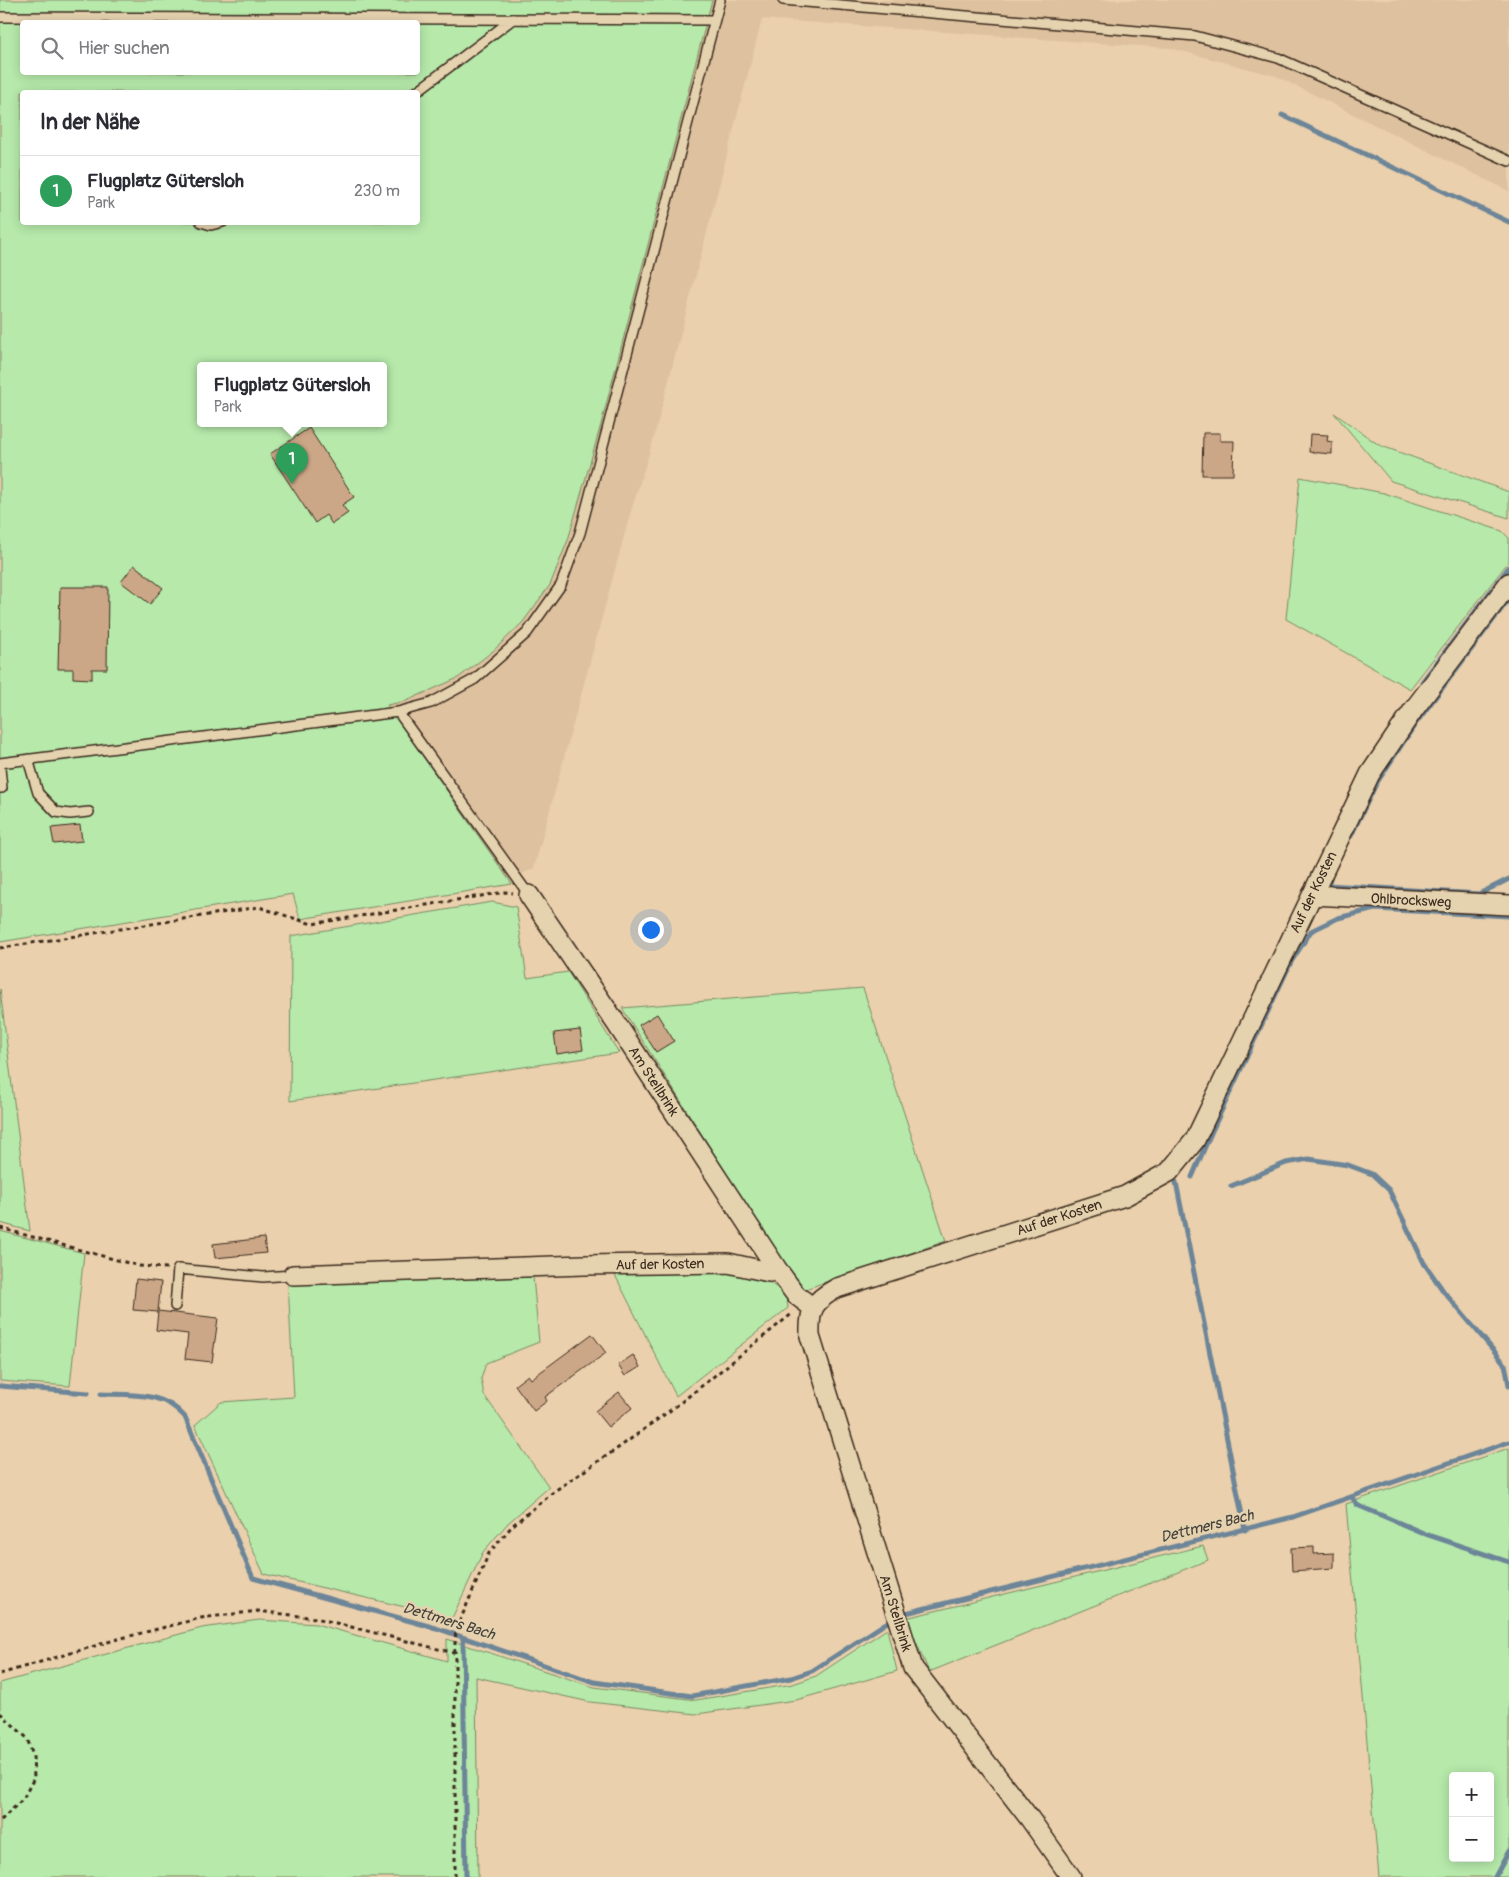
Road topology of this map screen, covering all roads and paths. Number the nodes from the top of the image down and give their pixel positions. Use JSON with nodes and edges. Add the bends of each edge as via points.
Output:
{"nodes":[{"id":1,"x":720,"y":0,"type":"edge"},
{"id":2,"x":783,"y":0,"type":"edge"},
{"id":3,"x":0,"y":17,"type":"edge"},
{"id":4,"x":514,"y":19,"type":"junction"},
{"id":5,"x":714,"y":20,"type":"junction"},
{"id":6,"x":419,"y":90,"type":"edge"},
{"id":7,"x":1509,"y":161,"type":"edge"},
{"id":8,"x":1509,"y":583,"type":"edge"},
{"id":9,"x":398,"y":712,"type":"junction"},
{"id":10,"x":28,"y":759,"type":"junction"},
{"id":11,"x":0,"y":763,"type":"edge"},
{"id":12,"x":0,"y":768,"type":"edge"},
{"id":13,"x":0,"y":788,"type":"edge"},
{"id":14,"x":89,"y":812,"type":"dead end"},
{"id":15,"x":528,"y":895,"type":"junction"},
{"id":16,"x":1312,"y":895,"type":"junction"},
{"id":17,"x":1509,"y":905,"type":"edge"},
{"id":18,"x":0,"y":948,"type":"edge"},
{"id":19,"x":0,"y":1228,"type":"edge"},
{"id":20,"x":178,"y":1269,"type":"junction"},
{"id":21,"x":777,"y":1269,"type":"junction"},
{"id":22,"x":293,"y":1275,"type":"joint"},
{"id":23,"x":174,"y":1306,"type":"dead end"},
{"id":24,"x":812,"y":1307,"type":"junction"},
{"id":25,"x":454,"y":1653,"type":"junction"},
{"id":26,"x":0,"y":1674,"type":"edge"},
{"id":27,"x":0,"y":1712,"type":"edge"},
{"id":28,"x":0,"y":1821,"type":"edge"},
{"id":29,"x":455,"y":1877,"type":"edge"},
{"id":30,"x":1071,"y":1877,"type":"edge"}],
"edges":[{"from":1,"to":5,"type":"lane"},
{"from":2,"to":7,"type":"lane","via":[[1195,36],[1278,58]]},
{"from":3,"to":4,"type":"lane"},
{"from":4,"to":5,"type":"lane"},
{"from":4,"to":6,"type":"lane"},
{"from":5,"to":9,"type":"lane","via":[[580,533],[561,585],[527,633],[476,679],[432,703]]},
{"from":8,"to":16,"type":"street","name":"Auf der Kosten","via":[[1414,709],[1370,774]]},
{"from":9,"to":10,"type":"lane"},
{"from":9,"to":15,"type":"lane"},
{"from":10,"to":11,"type":"lane"},
{"from":10,"to":14,"type":"lane","via":[[38,793],[56,812]]},
{"from":12,"to":13,"type":"lane"},
{"from":15,"to":18,"type":"path","via":[[505,892],[312,924],[259,907]]},
{"from":15,"to":21,"type":"street","name":"Am Stellbrink"},
{"from":16,"to":17,"type":"street","name":"Ohlbrocksweg"},
{"from":16,"to":24,"type":"street","name":"Auf der Kosten","via":[[1195,1140],[1169,1172],[1125,1196],[837,1288]]},
{"from":19,"to":20,"type":"path","via":[[139,1266]]},
{"from":20,"to":22,"type":"lane","via":[[263,1276]]},
{"from":20,"to":23,"type":"lane"},
{"from":21,"to":22,"type":"street","name":"Auf der Kosten","via":[[769,1272],[728,1263]]},
{"from":21,"to":24,"type":"street","via":[[796,1295]]},
{"from":24,"to":25,"type":"path","via":[[794,1312],[679,1404],[556,1490],[513,1525],[489,1553],[456,1630]]},
{"from":24,"to":30,"type":"street","name":"Am Stellbrink","via":[[810,1336],[913,1668]]},
{"from":25,"to":26,"type":"path","via":[[316,1618],[258,1611],[200,1618]]},
{"from":25,"to":29,"type":"path"},
{"from":27,"to":28,"type":"path","via":[[28,1738],[34,1778],[23,1799]]}]}
